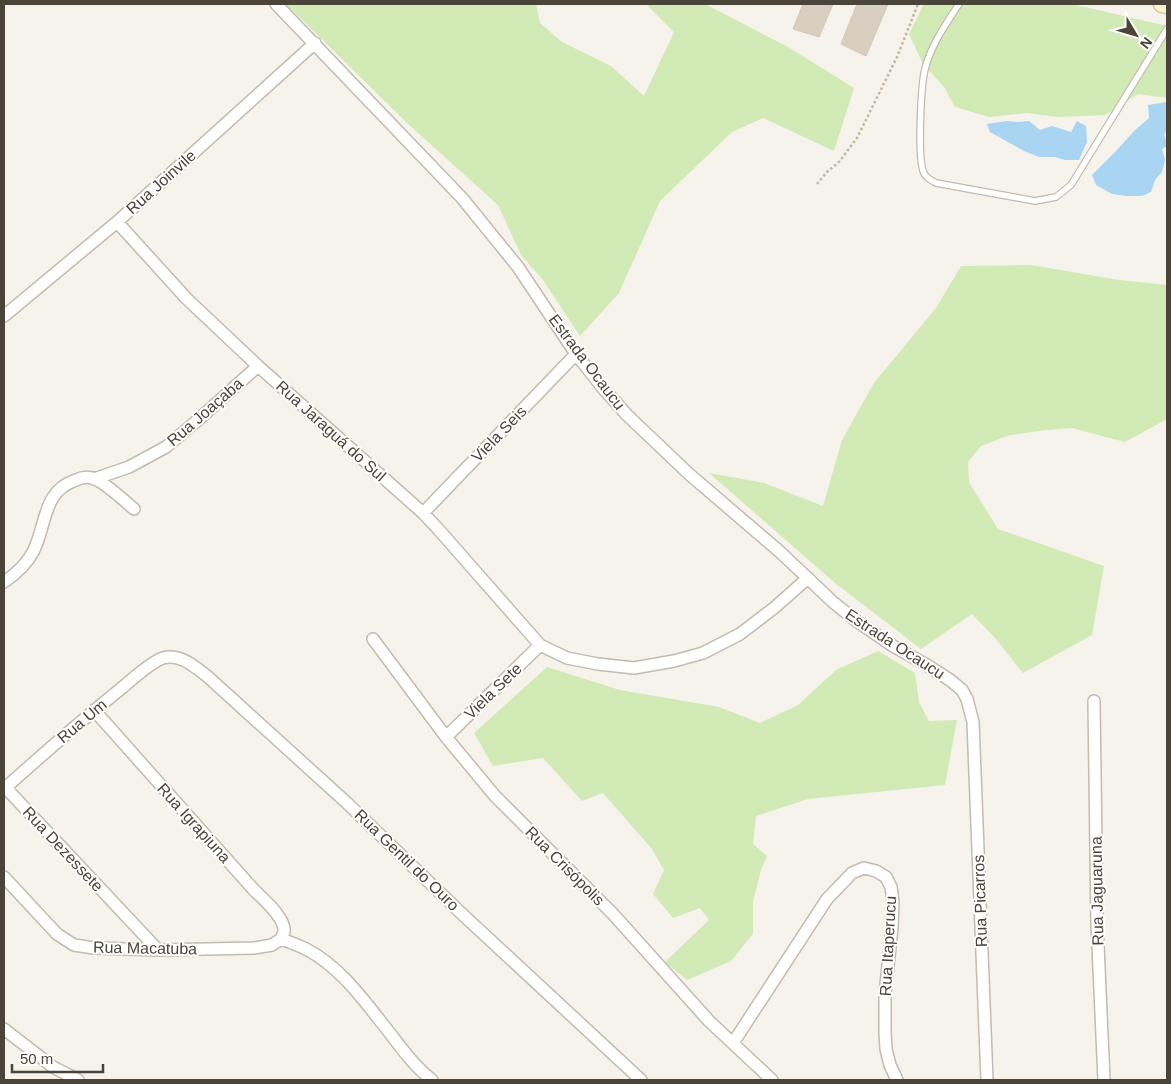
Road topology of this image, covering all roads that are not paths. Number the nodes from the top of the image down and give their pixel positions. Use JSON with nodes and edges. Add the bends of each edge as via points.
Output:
{"nodes":[{"id":1,"x":276,"y":4,"type":"edge"},
{"id":2,"x":959,"y":4,"type":"edge"},
{"id":3,"x":1162,"y":4,"type":"edge"},
{"id":4,"x":1167,"y":5,"type":"edge"},
{"id":5,"x":1167,"y":29,"type":"edge"},
{"id":6,"x":315,"y":43,"type":"junction"},
{"id":7,"x":117,"y":222,"type":"junction"},
{"id":8,"x":4,"y":316,"type":"edge"},
{"id":9,"x":576,"y":354,"type":"junction"},
{"id":10,"x":258,"y":366,"type":"junction"},
{"id":11,"x":94,"y":479,"type":"junction"},
{"id":12,"x":134,"y":509,"type":"dead end"},
{"id":13,"x":422,"y":513,"type":"junction"},
{"id":14,"x":808,"y":578,"type":"junction"},
{"id":15,"x":4,"y":582,"type":"edge"},
{"id":16,"x":373,"y":639,"type":"dead end"},
{"id":17,"x":540,"y":645,"type":"junction"},
{"id":18,"x":163,"y":658,"type":"joint"},
{"id":19,"x":1094,"y":701,"type":"dead end"},
{"id":20,"x":94,"y":710,"type":"junction"},
{"id":21,"x":973,"y":722,"type":"joint"},
{"id":22,"x":446,"y":737,"type":"junction"},
{"id":23,"x":4,"y":788,"type":"edge"},
{"id":24,"x":4,"y":877,"type":"edge"},
{"id":25,"x":281,"y":939,"type":"junction"},
{"id":26,"x":158,"y":950,"type":"junction"},
{"id":27,"x":4,"y":1029,"type":"edge"},
{"id":28,"x":733,"y":1043,"type":"junction"},
{"id":29,"x":78,"y":1080,"type":"edge"},
{"id":30,"x":432,"y":1080,"type":"edge"},
{"id":31,"x":641,"y":1080,"type":"edge"},
{"id":32,"x":772,"y":1080,"type":"edge"},
{"id":33,"x":896,"y":1080,"type":"edge"},
{"id":34,"x":987,"y":1080,"type":"edge"},
{"id":35,"x":1104,"y":1080,"type":"edge"}],
"edges":[{"from":1,"to":6,"type":"street","name":"Estrada Ocaucu"},
{"from":2,"to":5,"type":"lane","via":[[944,26],[925,68],[921,152],[924,174],[936,183],[1036,201],[1056,198],[1071,185]]},
{"from":3,"to":4,"type":"main road"},
{"from":6,"to":7,"type":"street","name":"Rua Joinvile"},
{"from":6,"to":9,"type":"street","name":"Estrada Ocaucu","via":[[468,205],[518,266]]},
{"from":7,"to":8,"type":"street","name":"Rua Joinvile"},
{"from":7,"to":10,"type":"street","name":"Rua Jaraguá do Sul","via":[[187,299]]},
{"from":9,"to":13,"type":"street","name":"Viela Seis"},
{"from":9,"to":14,"type":"street","name":"Estrada Ocaucu","via":[[626,415]]},
{"from":10,"to":11,"type":"street","name":"Rua Joaçaba","via":[[166,447],[129,467]]},
{"from":10,"to":13,"type":"street","name":"Rua Jaraguá do Sul"},
{"from":11,"to":12,"type":"street"},
{"from":11,"to":15,"type":"street","name":"Rua Joaçaba","via":[[83,477],[71,481],[52,497],[28,562]]},
{"from":13,"to":17,"type":"street","name":"Rua Jaraguá do Sul"},
{"from":14,"to":17,"type":"street","via":[[740,634],[674,662],[634,668],[598,664],[567,658]]},
{"from":14,"to":21,"type":"street","name":"Estrada Ocaucu","via":[[858,622],[962,690]]},
{"from":16,"to":22,"type":"street","name":"Rua Crisópolis"},
{"from":17,"to":22,"type":"street","name":"Viela Sete"},
{"from":18,"to":20,"type":"street","name":"Rua Um"},
{"from":18,"to":31,"type":"street","name":"Rua Gentil do Ouro","via":[[176,657],[189,662],[207,676]]},
{"from":19,"to":35,"type":"street","name":"Rua Jaguaruna","via":[[1097,923]]},
{"from":20,"to":23,"type":"street","name":"Rua Um"},
{"from":20,"to":25,"type":"street","name":"Rua Igrapiuna","via":[[276,912],[284,931]]},
{"from":21,"to":34,"type":"street","name":"Rua Picarros"},
{"from":22,"to":28,"type":"street","name":"Rua Crisópolis","via":[[495,796],[613,914],[709,1021]]},
{"from":23,"to":26,"type":"street","name":"Rua Dezessete"},
{"from":24,"to":26,"type":"street","name":"Rua Macatuba","via":[[57,934],[74,944],[94,948]]},
{"from":25,"to":26,"type":"street","name":"Rua Macatuba","via":[[272,945],[254,948]]},
{"from":25,"to":30,"type":"street","via":[[306,949],[348,982],[421,1072]]},
{"from":27,"to":29,"type":"street","via":[[53,1067]]},
{"from":28,"to":32,"type":"street","name":"Rua Crisópolis"},
{"from":28,"to":33,"type":"street","name":"Rua Itaperucu","via":[[827,899],[852,872],[864,868],[886,877],[891,887],[892,928],[885,994],[885,1032],[886,1049]]}]}
